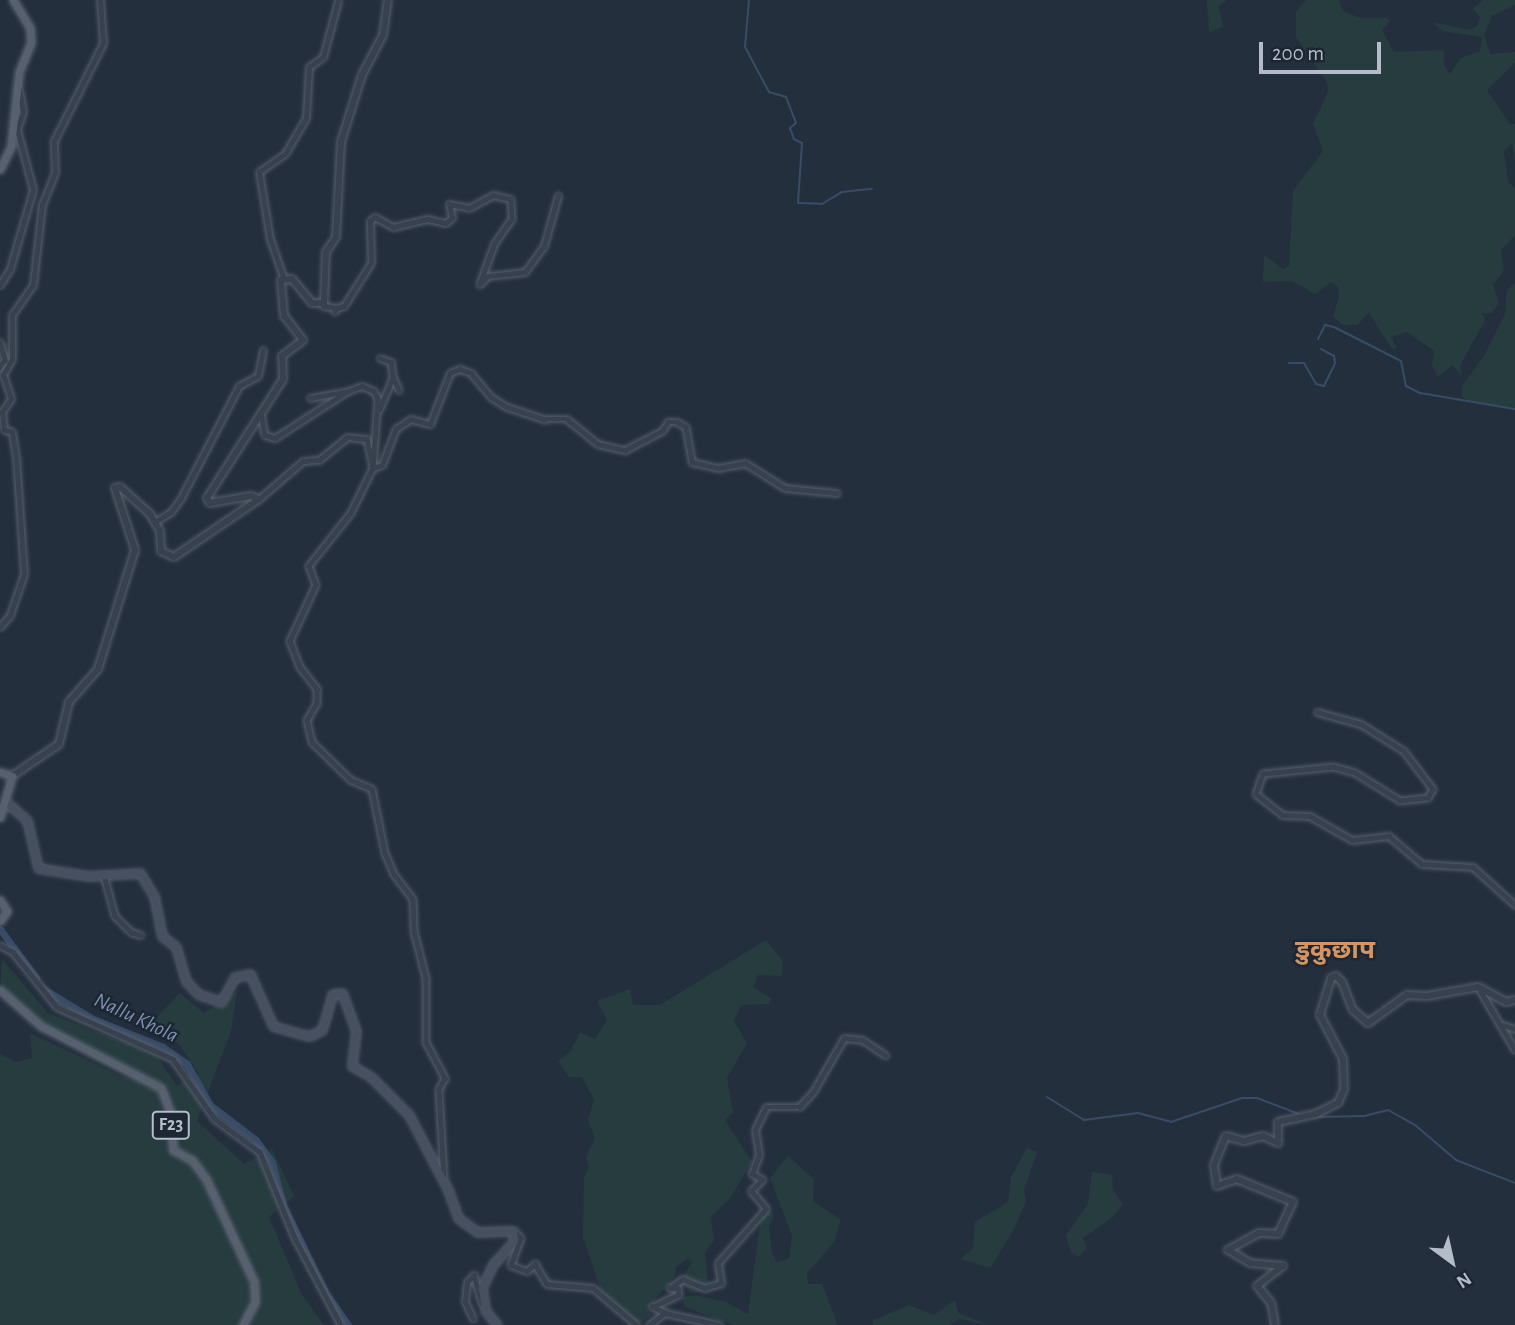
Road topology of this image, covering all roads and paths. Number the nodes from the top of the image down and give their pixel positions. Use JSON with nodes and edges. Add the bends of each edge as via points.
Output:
{"nodes":[{"id":1,"x":13,"y":0,"type":"edge"},
{"id":2,"x":100,"y":0,"type":"edge"},
{"id":3,"x":388,"y":0,"type":"edge"},
{"id":4,"x":338,"y":1,"type":"edge"},
{"id":5,"x":18,"y":85,"type":"junction"},
{"id":6,"x":0,"y":169,"type":"edge"},
{"id":7,"x":558,"y":196,"type":"dead end"},
{"id":8,"x":283,"y":277,"type":"junction"},
{"id":9,"x":0,"y":285,"type":"edge"},
{"id":10,"x":312,"y":303,"type":"junction"},
{"id":11,"x":0,"y":342,"type":"edge"},
{"id":12,"x":263,"y":350,"type":"dead end"},
{"id":13,"x":380,"y":358,"type":"dead end"},
{"id":14,"x":0,"y":367,"type":"edge"},
{"id":15,"x":1,"y":376,"type":"edge"},
{"id":16,"x":393,"y":377,"type":"junction"},
{"id":17,"x":398,"y":390,"type":"dead end"},
{"id":18,"x":346,"y":392,"type":"junction"},
{"id":19,"x":310,"y":398,"type":"dead end"},
{"id":20,"x":262,"y":409,"type":"junction"},
{"id":21,"x":379,"y":410,"type":"junction"},
{"id":22,"x":373,"y":468,"type":"junction"},
{"id":23,"x":837,"y":493,"type":"dead end"},
{"id":24,"x":259,"y":499,"type":"junction"},
{"id":25,"x":154,"y":522,"type":"junction"},
{"id":26,"x":0,"y":627,"type":"edge"},
{"id":27,"x":1317,"y":712,"type":"dead end"},
{"id":28,"x":0,"y":772,"type":"edge"},
{"id":29,"x":12,"y":776,"type":"junction"},
{"id":30,"x":6,"y":802,"type":"junction"},
{"id":31,"x":0,"y":817,"type":"edge"},
{"id":32,"x":104,"y":874,"type":"junction"},
{"id":33,"x":0,"y":901,"type":"edge"},
{"id":34,"x":1515,"y":905,"type":"edge"},
{"id":35,"x":0,"y":921,"type":"edge"},
{"id":36,"x":141,"y":935,"type":"dead end"},
{"id":37,"x":0,"y":945,"type":"edge"},
{"id":38,"x":1476,"y":988,"type":"junction"},
{"id":39,"x":0,"y":990,"type":"edge"},
{"id":40,"x":1515,"y":1000,"type":"edge"},
{"id":41,"x":1502,"y":1025,"type":"junction"},
{"id":42,"x":1515,"y":1029,"type":"edge"},
{"id":43,"x":1515,"y":1050,"type":"edge"},
{"id":44,"x":885,"y":1055,"type":"dead end"},
{"id":45,"x":444,"y":1181,"type":"junction"},
{"id":46,"x":513,"y":1231,"type":"junction"},
{"id":47,"x":482,"y":1304,"type":"junction"},
{"id":48,"x":665,"y":1313,"type":"junction"},
{"id":49,"x":473,"y":1319,"type":"dead end"},
{"id":50,"x":243,"y":1325,"type":"edge"},
{"id":51,"x":341,"y":1325,"type":"edge"},
{"id":52,"x":497,"y":1325,"type":"edge"},
{"id":53,"x":637,"y":1325,"type":"edge"},
{"id":54,"x":649,"y":1325,"type":"edge"},
{"id":55,"x":720,"y":1325,"type":"edge"},
{"id":56,"x":1275,"y":1325,"type":"edge"}],
"edges":[{"from":1,"to":5,"type":"main road","via":[[31,35]]},
{"from":2,"to":15,"type":"street","via":[[103,43],[54,141],[55,173],[42,205],[33,285],[12,315],[12,359]]},
{"from":3,"to":10,"type":"street","via":[[383,35],[362,75],[341,142],[336,237],[324,267],[327,293],[324,303]]},
{"from":4,"to":8,"type":"street","via":[[323,57],[309,67],[306,118],[285,154],[259,172],[270,240]]},
{"from":5,"to":6,"type":"main road","via":[[14,129]]},
{"from":5,"to":9,"type":"street","via":[[23,112],[17,130],[33,190],[10,270]]},
{"from":7,"to":10,"type":"street","via":[[544,246],[525,272],[488,276],[480,284],[495,243],[512,219],[511,199],[492,195],[470,208],[449,204],[452,218],[446,223],[428,219],[393,227],[375,217],[370,221],[371,263],[344,306],[336,310]]},
{"from":8,"to":10,"type":"street","via":[[292,279]]},
{"from":8,"to":20,"type":"street","via":[[279,287],[284,316],[303,340],[282,356],[283,379]]},
{"from":11,"to":14,"type":"street","via":[[5,360]]},
{"from":12,"to":25,"type":"street","via":[[258,376],[239,386],[236,399],[224,409],[207,453],[181,498],[172,512]]},
{"from":13,"to":16,"type":"street","via":[[391,362]]},
{"from":15,"to":26,"type":"street","via":[[11,399],[2,412],[4,430],[12,432],[16,458],[24,574],[10,615]]},
{"from":16,"to":17,"type":"street"},
{"from":16,"to":21,"type":"street"},
{"from":18,"to":19,"type":"street"},
{"from":18,"to":20,"type":"street","via":[[275,438],[265,435]]},
{"from":18,"to":21,"type":"street","via":[[362,386],[374,391]]},
{"from":20,"to":24,"type":"street","via":[[207,498],[210,503],[251,496]]},
{"from":21,"to":22,"type":"street"},
{"from":22,"to":23,"type":"street","via":[[382,465],[396,429],[411,419],[430,424],[450,373],[460,369],[471,373],[491,397],[507,407],[545,419],[567,419],[598,444],[625,450],[662,431],[668,422],[677,422],[686,427],[692,462],[718,468],[745,463],[785,488]]},
{"from":22,"to":24,"type":"street","via":[[367,439],[347,437],[319,460],[303,461]]},
{"from":22,"to":45,"type":"street","via":[[351,513],[309,566],[316,585],[290,641],[300,667],[317,689],[317,704],[307,720],[312,742],[351,780],[372,789],[385,853],[413,899],[414,931],[426,978],[426,1042],[445,1078],[439,1090]]},
{"from":24,"to":25,"type":"street","via":[[174,557],[161,551],[160,531]]},
{"from":25,"to":29,"type":"street","via":[[120,487],[115,488],[134,538],[132,563],[98,669],[69,702],[59,744]]},
{"from":27,"to":34,"type":"street","via":[[1361,724],[1404,751],[1433,789],[1428,798],[1400,801],[1355,774],[1333,767],[1263,774],[1256,794],[1283,815],[1310,816],[1352,840],[1389,836],[1422,864],[1473,867],[1483,881]]},
{"from":28,"to":29,"type":"main road"},
{"from":29,"to":30,"type":"main road"},
{"from":30,"to":31,"type":"main road"},
{"from":30,"to":32,"type":"main road","via":[[27,820],[38,868]]},
{"from":32,"to":36,"type":"street","via":[[115,916]]},
{"from":32,"to":45,"type":"main road","via":[[133,871],[143,876],[155,896],[160,933],[176,947],[186,981],[213,1002],[223,1000],[235,976],[250,974],[273,1026],[309,1036],[322,1030],[332,994],[340,991],[356,1031],[352,1066],[371,1077],[409,1115]]},
{"from":33,"to":35,"type":"main road","via":[[7,914]]},
{"from":37,"to":51,"type":"street","via":[[13,952],[57,1007],[173,1059],[215,1119],[260,1152],[295,1238]]},
{"from":38,"to":40,"type":"street","via":[[1506,1002]]},
{"from":38,"to":41,"type":"street"},
{"from":38,"to":56,"type":"street","via":[[1403,995],[1368,1023],[1353,1010],[1346,988],[1332,977],[1320,1014],[1343,1059],[1344,1089],[1334,1107],[1278,1122],[1279,1143],[1263,1136],[1244,1141],[1226,1136],[1214,1165],[1217,1186],[1237,1179],[1293,1202],[1278,1234],[1259,1233],[1228,1250],[1250,1263],[1283,1266],[1257,1286],[1271,1303]]},
{"from":39,"to":50,"type":"main road","number":"F23","via":[[41,1026],[161,1088],[171,1114],[173,1150],[192,1160],[206,1179],[254,1282],[255,1302]]},
{"from":41,"to":42,"type":"street"},
{"from":41,"to":43,"type":"street"},
{"from":44,"to":48,"type":"street","via":[[863,1040],[844,1038],[813,1092],[799,1107],[766,1107],[755,1130],[759,1156],[752,1174],[762,1180],[751,1191],[766,1209],[718,1263],[721,1283],[704,1288],[682,1279],[670,1288],[678,1289],[678,1295],[652,1307]]},
{"from":45,"to":46,"type":"main road","via":[[455,1214],[467,1228]]},
{"from":46,"to":47,"type":"main road","via":[[514,1241],[493,1264],[482,1288]]},
{"from":46,"to":53,"type":"street","via":[[521,1238],[512,1265],[527,1271],[535,1264],[547,1284],[593,1288]]},
{"from":47,"to":49,"type":"street","via":[[474,1275],[467,1282],[465,1302]]},
{"from":47,"to":52,"type":"main road"},
{"from":48,"to":54,"type":"street"},
{"from":48,"to":55,"type":"street"}]}
